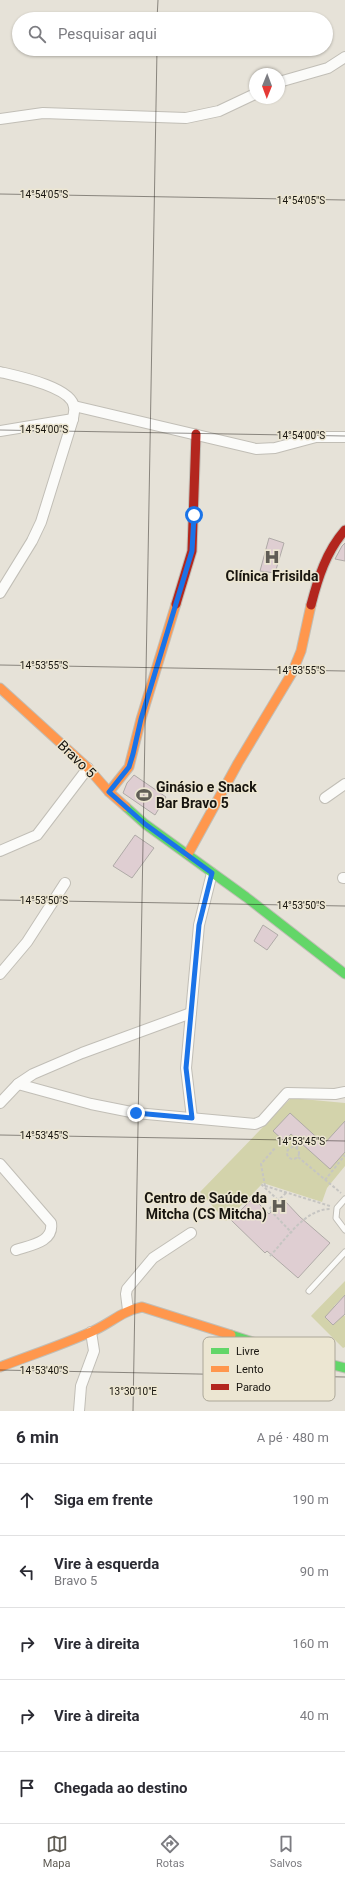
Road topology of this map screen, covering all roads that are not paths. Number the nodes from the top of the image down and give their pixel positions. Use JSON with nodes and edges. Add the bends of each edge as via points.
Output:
{"nodes":[{"id":1,"x":345,"y":57,"type":"edge"},
{"id":2,"x":285,"y":80,"type":"edge"},
{"id":3,"x":249,"y":97,"type":"edge"},
{"id":4,"x":0,"y":119,"type":"edge"},
{"id":5,"x":0,"y":372,"type":"edge"},
{"id":6,"x":74,"y":406,"type":"junction"},
{"id":7,"x":73,"y":419,"type":"junction"},
{"id":8,"x":0,"y":431,"type":"edge"},
{"id":9,"x":196,"y":434,"type":"junction"},
{"id":10,"x":345,"y":437,"type":"edge"},
{"id":11,"x":345,"y":530,"type":"edge"},
{"id":12,"x":0,"y":593,"type":"edge"},
{"id":13,"x":2,"y":694,"type":"edge"},
{"id":14,"x":88,"y":768,"type":"junction"},
{"id":15,"x":345,"y":784,"type":"edge"},
{"id":16,"x":109,"y":792,"type":"junction"},
{"id":17,"x":325,"y":798,"type":"dead end"},
{"id":18,"x":0,"y":851,"type":"edge"},
{"id":19,"x":188,"y":854,"type":"junction"},
{"id":20,"x":212,"y":873,"type":"junction"},
{"id":21,"x":65,"y":883,"type":"dead end"},
{"id":22,"x":0,"y":974,"type":"edge"},
{"id":23,"x":345,"y":974,"type":"edge"},
{"id":24,"x":191,"y":1013,"type":"junction"},
{"id":25,"x":18,"y":1084,"type":"junction"},
{"id":26,"x":345,"y":1092,"type":"edge"},
{"id":27,"x":0,"y":1104,"type":"edge"},
{"id":28,"x":192,"y":1118,"type":"junction"},
{"id":29,"x":0,"y":1164,"type":"edge"},
{"id":30,"x":345,"y":1198,"type":"edge"},
{"id":31,"x":345,"y":1230,"type":"edge"},
{"id":32,"x":191,"y":1233,"type":"dead end"},
{"id":33,"x":16,"y":1250,"type":"dead end"},
{"id":34,"x":345,"y":1252,"type":"edge"},
{"id":35,"x":309,"y":1291,"type":"dead end"},
{"id":36,"x":128,"y":1310,"type":"junction"},
{"id":37,"x":91,"y":1332,"type":"junction"},
{"id":38,"x":237,"y":1337,"type":"edge"},
{"id":39,"x":335,"y":1366,"type":"edge"},
{"id":40,"x":0,"y":1367,"type":"edge"},
{"id":41,"x":345,"y":1368,"type":"edge"},
{"id":42,"x":79,"y":1411,"type":"edge"}],
"edges":[{"from":1,"to":2,"type":"street","via":[[328,68]]},
{"from":3,"to":4,"type":"street","via":[[219,111],[186,118],[43,113]]},
{"from":5,"to":6,"type":"street","via":[[54,388],[69,396]]},
{"from":6,"to":7,"type":"street"},
{"from":6,"to":9,"type":"street"},
{"from":7,"to":8,"type":"street"},
{"from":7,"to":12,"type":"street","via":[[41,522]]},
{"from":9,"to":10,"type":"street","via":[[265,450],[316,437]]},
{"from":9,"to":16,"type":"street","via":[[192,551],[129,767]]},
{"from":11,"to":19,"type":"street","via":[[323,564],[300,652],[289,680],[256,732]]},
{"from":13,"to":14,"type":"street","name":"Bravo 5"},
{"from":14,"to":16,"type":"street","name":"Bravo 5"},
{"from":14,"to":18,"type":"street","via":[[37,835]]},
{"from":15,"to":17,"type":"street"},
{"from":16,"to":19,"type":"street","name":"Bravo 5","via":[[145,824]]},
{"from":19,"to":20,"type":"street","name":"Bravo 5"},
{"from":20,"to":23,"type":"street","name":"Bravo 5"},
{"from":20,"to":24,"type":"street","via":[[199,925]]},
{"from":21,"to":22,"type":"street","via":[[27,942]]},
{"from":24,"to":25,"type":"street","via":[[82,1053],[33,1074]]},
{"from":24,"to":28,"type":"street","via":[[186,1068]]},
{"from":25,"to":27,"type":"street"},
{"from":25,"to":28,"type":"street","via":[[136,1113]]},
{"from":26,"to":28,"type":"street","via":[[287,1093],[262,1121],[255,1124]]},
{"from":29,"to":33,"type":"street","via":[[51,1223],[52,1229],[47,1239]]},
{"from":30,"to":31,"type":"lane","via":[[337,1208],[336,1218]]},
{"from":32,"to":36,"type":"street","via":[[152,1258],[127,1289]]},
{"from":34,"to":35,"type":"lane"},
{"from":36,"to":37,"type":"street"},
{"from":36,"to":38,"type":"street","via":[[142,1307]]},
{"from":37,"to":40,"type":"street"},
{"from":37,"to":42,"type":"street","via":[[94,1350],[81,1386]]},
{"from":39,"to":41,"type":"street"}]}
